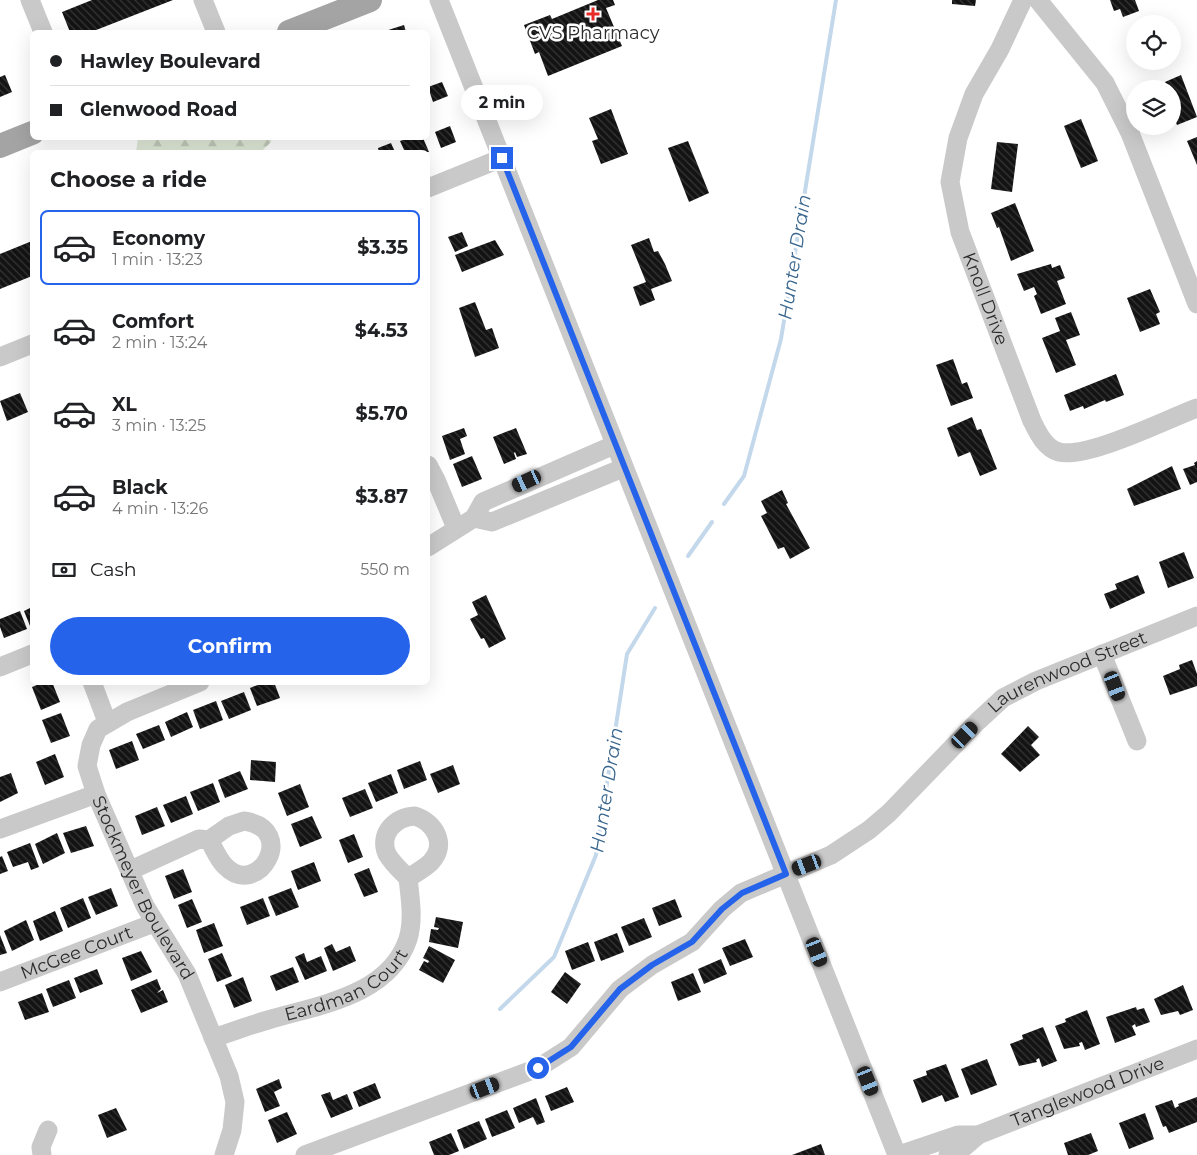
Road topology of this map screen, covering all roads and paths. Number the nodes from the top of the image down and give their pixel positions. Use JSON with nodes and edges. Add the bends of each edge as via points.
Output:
{"nodes":[{"id":1,"x":30,"y":0,"type":"edge"},
{"id":2,"x":203,"y":0,"type":"edge"},
{"id":3,"x":370,"y":0,"type":"edge"},
{"id":4,"x":439,"y":0,"type":"edge"},
{"id":5,"x":1023,"y":0,"type":"edge"},
{"id":6,"x":1038,"y":0,"type":"edge"},
{"id":7,"x":42,"y":30,"type":"edge"},
{"id":8,"x":215,"y":30,"type":"edge"},
{"id":9,"x":294,"y":30,"type":"edge"},
{"id":10,"x":30,"y":134,"type":"edge"},
{"id":11,"x":0,"y":146,"type":"edge"},
{"id":12,"x":502,"y":158,"type":"junction"},
{"id":13,"x":430,"y":187,"type":"edge"},
{"id":14,"x":1197,"y":304,"type":"edge"},
{"id":15,"x":30,"y":345,"type":"edge"},
{"id":16,"x":0,"y":357,"type":"edge"},
{"id":17,"x":1197,"y":408,"type":"edge"},
{"id":18,"x":614,"y":445,"type":"junction"},
{"id":19,"x":623,"y":468,"type":"junction"},
{"id":20,"x":430,"y":469,"type":"edge"},
{"id":21,"x":534,"y":478,"type":"junction"},
{"id":22,"x":544,"y":500,"type":"junction"},
{"id":23,"x":474,"y":518,"type":"junction"},
{"id":24,"x":456,"y":528,"type":"junction"},
{"id":25,"x":430,"y":546,"type":"edge"},
{"id":26,"x":1197,"y":616,"type":"edge"},
{"id":27,"x":1102,"y":654,"type":"junction"},
{"id":28,"x":30,"y":655,"type":"edge"},
{"id":29,"x":0,"y":667,"type":"edge"},
{"id":30,"x":93,"y":685,"type":"edge"},
{"id":31,"x":193,"y":685,"type":"edge"},
{"id":32,"x":107,"y":722,"type":"junction"},
{"id":33,"x":1136,"y":740,"type":"dead end"},
{"id":34,"x":96,"y":794,"type":"junction"},
{"id":35,"x":0,"y":829,"type":"edge"},
{"id":36,"x":209,"y":840,"type":"dead end"},
{"id":37,"x":131,"y":870,"type":"junction"},
{"id":38,"x":786,"y":874,"type":"junction"},
{"id":39,"x":408,"y":878,"type":"dead end"},
{"id":40,"x":154,"y":923,"type":"junction"},
{"id":41,"x":0,"y":982,"type":"edge"},
{"id":42,"x":214,"y":1038,"type":"junction"},
{"id":43,"x":1197,"y":1049,"type":"edge"},
{"id":44,"x":48,"y":1130,"type":"dead end"},
{"id":45,"x":978,"y":1134,"type":"junction"},
{"id":46,"x":42,"y":1155,"type":"edge"},
{"id":47,"x":227,"y":1155,"type":"edge"},
{"id":48,"x":305,"y":1155,"type":"edge"},
{"id":49,"x":898,"y":1155,"type":"edge"},
{"id":50,"x":948,"y":1155,"type":"edge"}],
"edges":[{"from":1,"to":7,"type":"street"},
{"from":2,"to":8,"type":"street"},
{"from":3,"to":9,"type":"main road"},
{"from":4,"to":12,"type":"street"},
{"from":5,"to":17,"type":"street","name":"Knoll Drive","via":[[974,94],[958,138],[950,182],[960,232],[1032,421],[1047,445],[1058,452],[1081,452]]},
{"from":6,"to":14,"type":"street","via":[[1106,83],[1130,133]]},
{"from":10,"to":11,"type":"main road"},
{"from":12,"to":13,"type":"street"},
{"from":12,"to":18,"type":"street"},
{"from":15,"to":16,"type":"street"},
{"from":18,"to":19,"type":"street"},
{"from":18,"to":21,"type":"street"},
{"from":19,"to":22,"type":"street"},
{"from":19,"to":38,"type":"street"},
{"from":20,"to":24,"type":"street"},
{"from":21,"to":22,"type":"street"},
{"from":21,"to":23,"type":"street","via":[[483,502]]},
{"from":22,"to":23,"type":"street","via":[[492,522]]},
{"from":23,"to":24,"type":"street"},
{"from":24,"to":25,"type":"street"},
{"from":26,"to":27,"type":"street","name":"Laurenwood Street"},
{"from":27,"to":33,"type":"street"},
{"from":27,"to":38,"type":"street","name":"Laurenwood Street","via":[[1003,698],[868,830],[831,855]]},
{"from":28,"to":29,"type":"street"},
{"from":30,"to":32,"type":"street"},
{"from":31,"to":32,"type":"street","name":"Stockmeyer Boulevard"},
{"from":32,"to":34,"type":"street","name":"Stockmeyer Boulevard","via":[[98,729],[90,745],[88,766]]},
{"from":34,"to":35,"type":"street"},
{"from":34,"to":37,"type":"street","name":"Stockmeyer Boulevard"},
{"from":36,"to":37,"type":"street","via":[[199,838]]},
{"from":37,"to":40,"type":"street","name":"Stockmeyer Boulevard"},
{"from":38,"to":48,"type":"street","name":"Laurenwood Street","via":[[742,893],[722,909],[692,942],[632,979],[605,1004],[571,1047],[538,1068]]},
{"from":38,"to":49,"type":"street"},
{"from":39,"to":42,"type":"street","name":"Eardman Court","via":[[412,920],[408,938],[398,960],[381,979],[328,1003]]},
{"from":40,"to":41,"type":"street","name":"McGee Court"},
{"from":40,"to":42,"type":"street","name":"Stockmeyer Boulevard","via":[[187,974]]},
{"from":42,"to":47,"type":"street","name":"Stockmeyer Boulevard","via":[[235,1102]]},
{"from":43,"to":45,"type":"street","name":"Tanglewood Drive"},
{"from":44,"to":46,"type":"street","via":[[41,1147]]},
{"from":45,"to":49,"type":"street","name":"Tanglewood Drive","via":[[958,1135]]},
{"from":45,"to":50,"type":"street","name":"Tanglewood Drive","via":[[963,1148]]}]}
